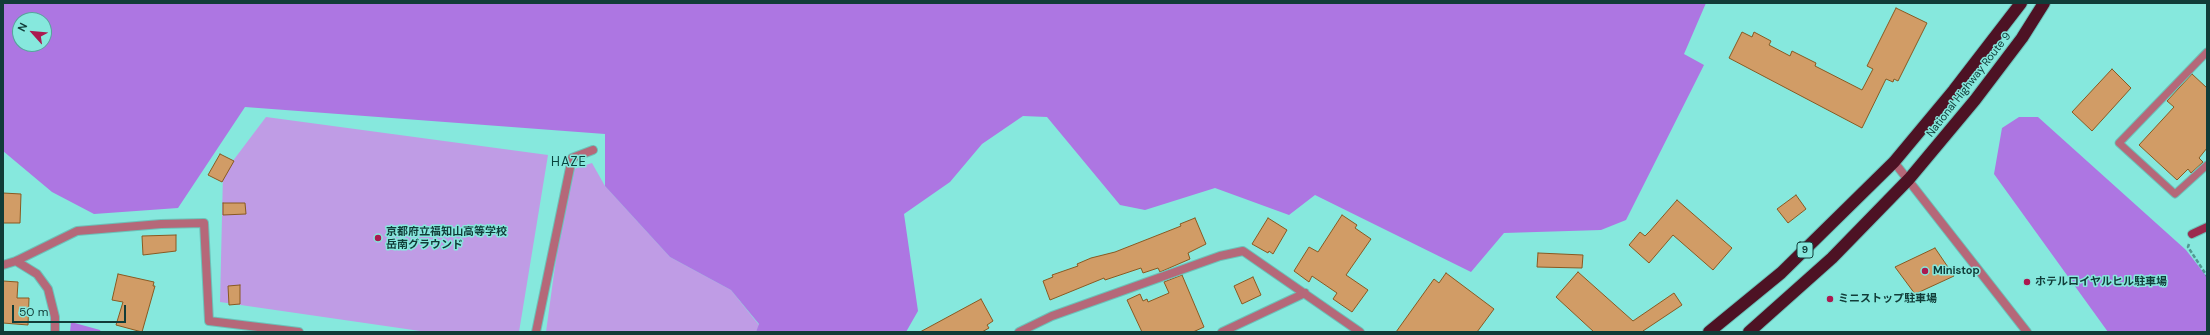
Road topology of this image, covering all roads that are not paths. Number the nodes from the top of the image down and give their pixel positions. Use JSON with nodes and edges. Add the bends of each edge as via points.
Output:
{"nodes":[{"id":1,"x":2021,"y":3,"type":"edge"},
{"id":2,"x":2044,"y":3,"type":"edge"},
{"id":3,"x":2207,"y":52,"type":"edge"},
{"id":4,"x":593,"y":150,"type":"dead end"},
{"id":5,"x":1894,"y":162,"type":"junction"},
{"id":6,"x":2207,"y":165,"type":"edge"},
{"id":7,"x":1909,"y":179,"type":"junction"},
{"id":8,"x":2207,"y":227,"type":"edge"},
{"id":9,"x":2192,"y":234,"type":"road end"},
{"id":10,"x":16,"y":261,"type":"junction"},
{"id":11,"x":3,"y":265,"type":"edge"},
{"id":12,"x":1305,"y":293,"type":"junction"},
{"id":13,"x":55,"y":332,"type":"edge"},
{"id":14,"x":299,"y":332,"type":"edge"},
{"id":15,"x":536,"y":332,"type":"edge"},
{"id":16,"x":1019,"y":332,"type":"edge"},
{"id":17,"x":1222,"y":332,"type":"edge"},
{"id":18,"x":1360,"y":332,"type":"edge"},
{"id":19,"x":1709,"y":332,"type":"edge"},
{"id":20,"x":1749,"y":332,"type":"edge"},
{"id":21,"x":2027,"y":332,"type":"edge"}],
"edges":[{"from":1,"to":5,"type":"highway","name":"National Highway Route 9","number":"9"},
{"from":2,"to":7,"type":"highway","name":"National Highway Route 9","number":"9","via":[[2022,38],[1985,87]]},
{"from":3,"to":6,"type":"lane","via":[[2118,144],[2175,194]]},
{"from":4,"to":15,"type":"street","via":[[572,158]]},
{"from":5,"to":7,"type":"street"},
{"from":5,"to":19,"type":"highway","number":"9","via":[[1781,273]]},
{"from":7,"to":20,"type":"highway","number":"9","via":[[1832,258]]},
{"from":7,"to":21,"type":"street"},
{"from":8,"to":9,"type":"street"},
{"from":10,"to":11,"type":"street"},
{"from":10,"to":13,"type":"street","via":[[37,274],[48,289],[55,317]]},
{"from":10,"to":14,"type":"street","via":[[77,231],[204,222],[209,321]]},
{"from":12,"to":16,"type":"street","via":[[1243,251],[1220,256],[1052,316]]},
{"from":12,"to":17,"type":"street"},
{"from":12,"to":18,"type":"street"}]}
